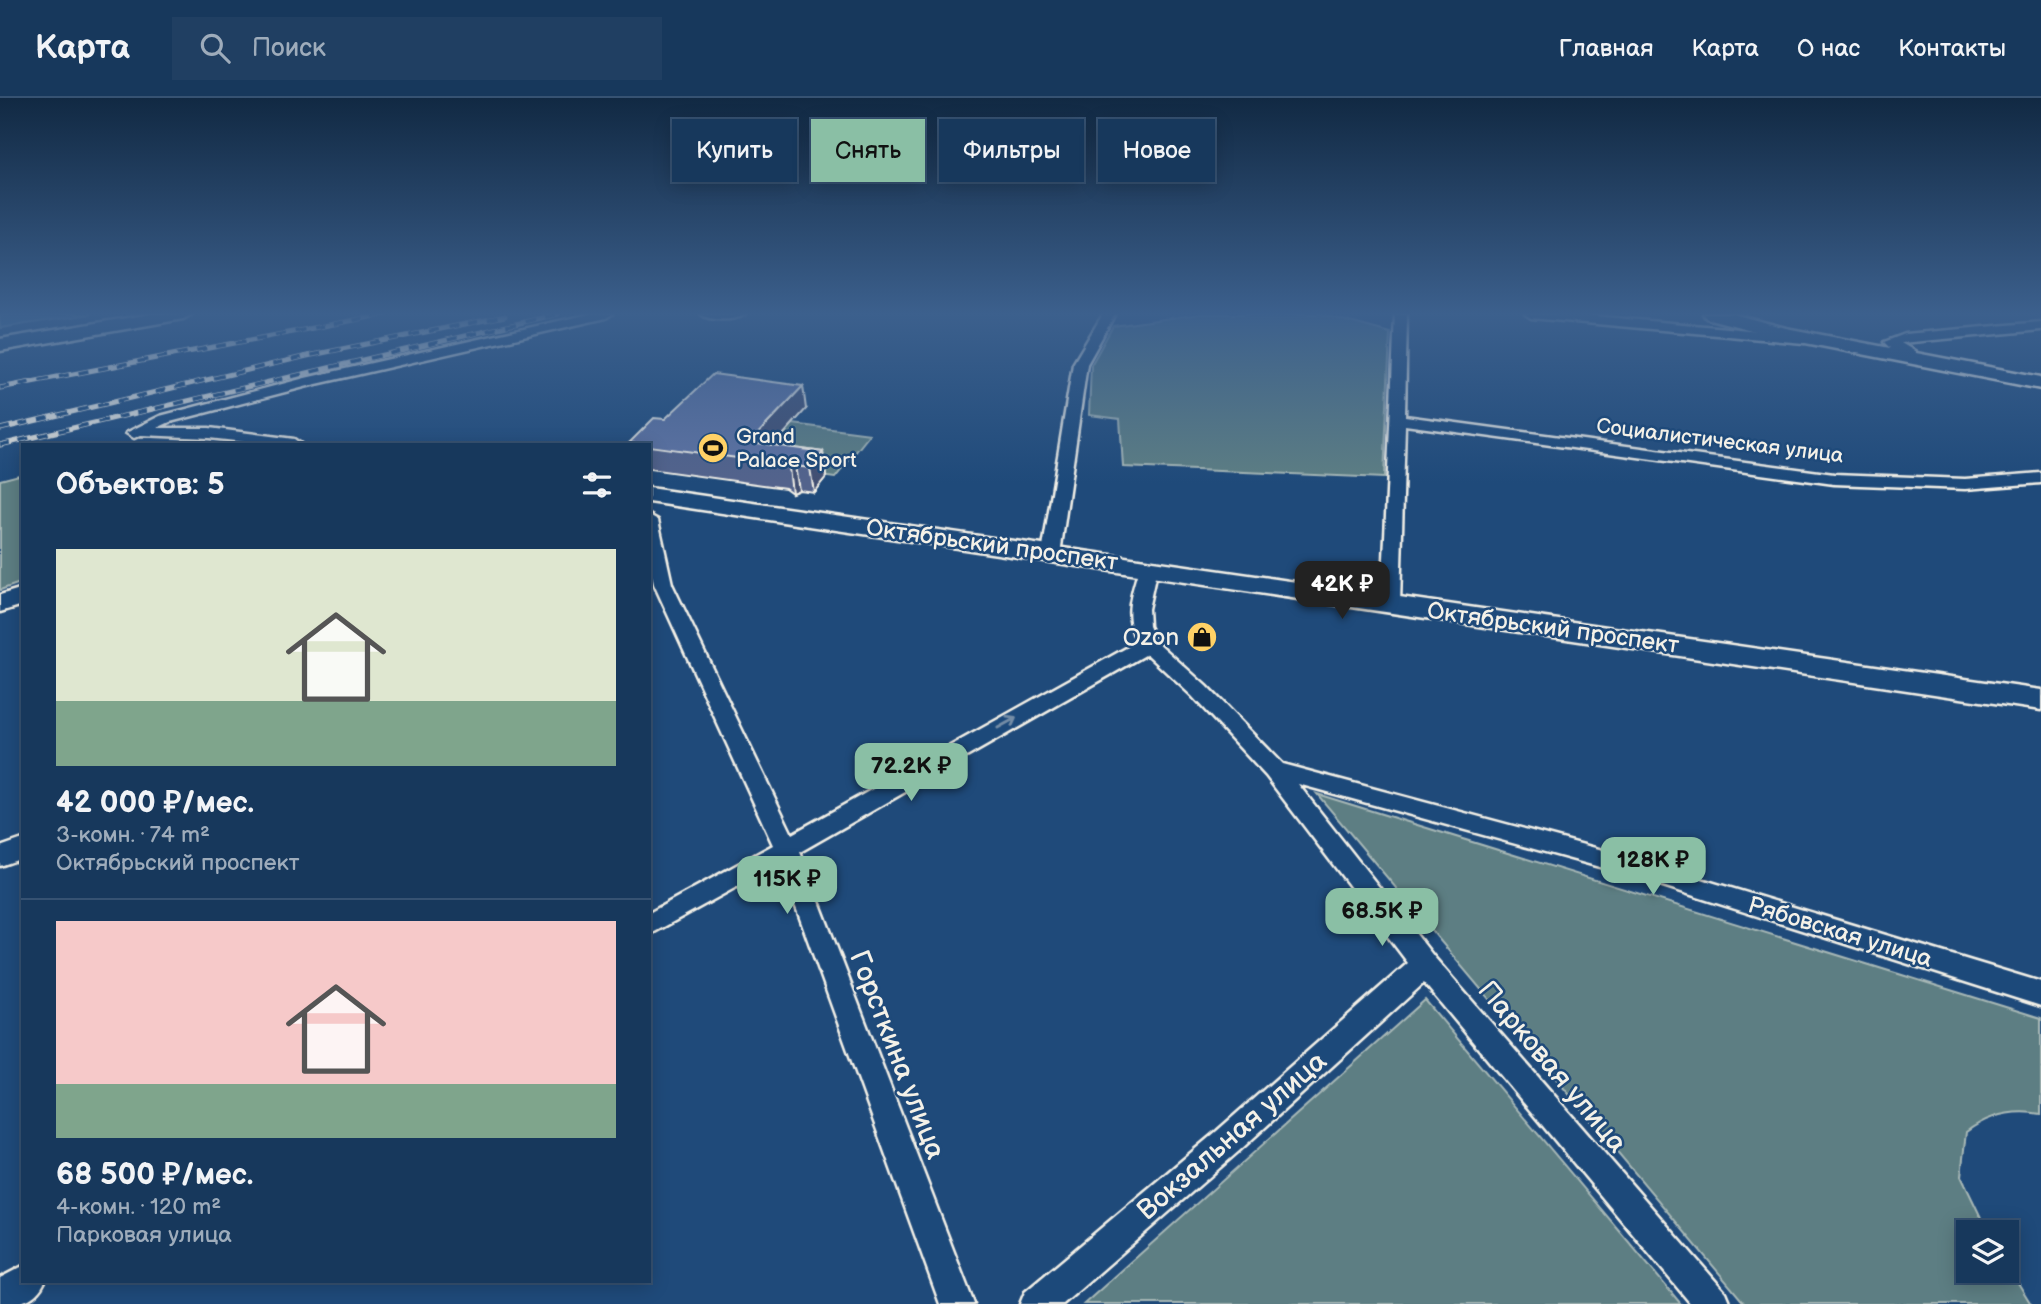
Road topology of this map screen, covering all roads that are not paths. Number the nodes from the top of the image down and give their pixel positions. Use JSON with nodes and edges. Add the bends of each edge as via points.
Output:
{"nodes":[{"id":1,"x":357,"y":370,"type":"edge"},
{"id":2,"x":1079,"y":370,"type":"edge"},
{"id":3,"x":1398,"y":370,"type":"edge"},
{"id":4,"x":1977,"y":370,"type":"edge"},
{"id":5,"x":1988,"y":370,"type":"edge"},
{"id":6,"x":2038,"y":382,"type":"edge"},
{"id":7,"x":1396,"y":419,"type":"junction"},
{"id":8,"x":286,"y":443,"type":"edge"},
{"id":9,"x":2041,"y":478,"type":"edge"},
{"id":10,"x":651,"y":503,"type":"edge"},
{"id":11,"x":651,"y":517,"type":"edge"},
{"id":12,"x":1051,"y":554,"type":"junction"},
{"id":13,"x":1148,"y":568,"type":"junction"},
{"id":14,"x":656,"y":587,"type":"edge"},
{"id":15,"x":21,"y":597,"type":"edge"},
{"id":16,"x":0,"y":604,"type":"edge"},
{"id":17,"x":1391,"y":604,"type":"junction"},
{"id":18,"x":1149,"y":643,"type":"junction"},
{"id":19,"x":2041,"y":700,"type":"edge"},
{"id":20,"x":1274,"y":770,"type":"junction"},
{"id":21,"x":786,"y":847,"type":"junction"},
{"id":22,"x":21,"y":849,"type":"edge"},
{"id":23,"x":0,"y":857,"type":"edge"},
{"id":24,"x":651,"y":924,"type":"edge"},
{"id":25,"x":1425,"y":965,"type":"junction"},
{"id":26,"x":2041,"y":994,"type":"edge"},
{"id":27,"x":24,"y":1283,"type":"edge"},
{"id":28,"x":0,"y":1297,"type":"edge"},
{"id":29,"x":957,"y":1304,"type":"edge"},
{"id":30,"x":1037,"y":1304,"type":"edge"},
{"id":31,"x":1713,"y":1304,"type":"edge"}],
"edges":[{"from":1,"to":8,"type":"street","via":[[165,419],[134,433],[209,433]]},
{"from":2,"to":12,"type":"street"},
{"from":3,"to":7,"type":"street"},
{"from":4,"to":6,"type":"street"},
{"from":5,"to":6,"type":"street"},
{"from":7,"to":9,"type":"street","name":"Социалистическая улица","via":[[1834,479],[1965,484]]},
{"from":7,"to":17,"type":"street"},
{"from":10,"to":12,"type":"street","name":"Октябрьский проспект"},
{"from":11,"to":14,"type":"street","name":"Горсткина улица"},
{"from":12,"to":13,"type":"street","name":"Октябрьский проспект"},
{"from":13,"to":17,"type":"street","name":"Октябрьский проспект"},
{"from":13,"to":18,"type":"street","name":"Парковая улица","via":[[1138,609],[1139,626]]},
{"from":14,"to":21,"type":"street","name":"Горсткина улица"},
{"from":15,"to":16,"type":"street"},
{"from":17,"to":19,"type":"street","name":"Октябрьский проспект"},
{"from":18,"to":20,"type":"street","name":"Парковая улица"},
{"from":21,"to":18,"type":"street","one_way":true},
{"from":20,"to":25,"type":"street","name":"Парковая улица"},
{"from":20,"to":26,"type":"street","name":"Рябовская улица","via":[[1625,864]]},
{"from":21,"to":24,"type":"street"},
{"from":21,"to":29,"type":"street","name":"Горсткина улица"},
{"from":22,"to":23,"type":"street"},
{"from":25,"to":30,"type":"street","name":"Вокзальная улица"},
{"from":25,"to":31,"type":"street","name":"Парковая улица"},
{"from":27,"to":28,"type":"street"}]}
